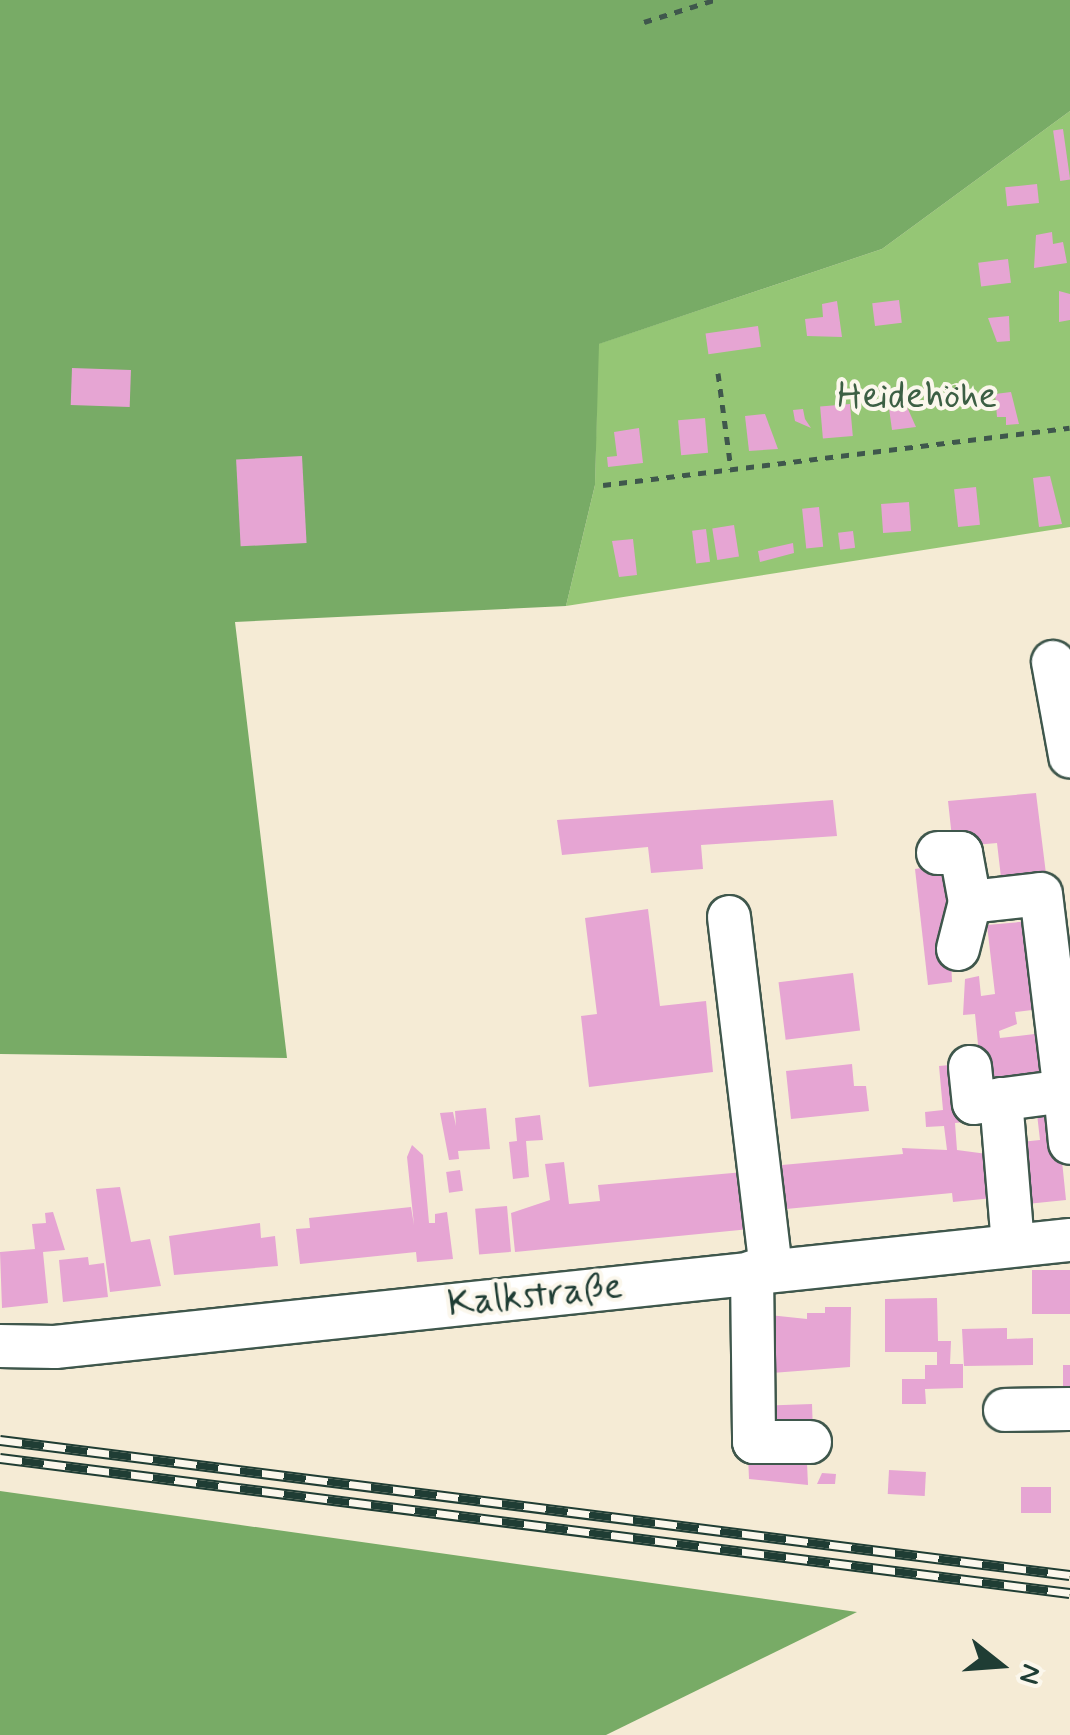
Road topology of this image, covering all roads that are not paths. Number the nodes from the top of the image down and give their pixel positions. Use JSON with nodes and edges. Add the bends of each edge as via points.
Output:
{"nodes":[{"id":1,"x":1053,"y":662,"type":"dead end"},
{"id":2,"x":1070,"y":756,"type":"edge"},
{"id":3,"x":938,"y":853,"type":"dead end"},
{"id":4,"x":970,"y":902,"type":"junction"},
{"id":5,"x":729,"y":917,"type":"dead end"},
{"id":6,"x":958,"y":949,"type":"dead end"},
{"id":7,"x":970,"y":1067,"type":"dead end"},
{"id":8,"x":1064,"y":1091,"type":"junction"},
{"id":9,"x":1001,"y":1100,"type":"junction"},
{"id":10,"x":1070,"y":1143,"type":"edge"},
{"id":11,"x":1070,"y":1240,"type":"edge"},
{"id":12,"x":1013,"y":1246,"type":"junction"},
{"id":13,"x":761,"y":1271,"type":"junction"},
{"id":14,"x":0,"y":1346,"type":"edge"},
{"id":15,"x":1070,"y":1409,"type":"edge"},
{"id":16,"x":1005,"y":1410,"type":"dead end"},
{"id":17,"x":810,"y":1442,"type":"dead end"}],
"edges":[{"from":1,"to":2,"type":"street"},
{"from":3,"to":4,"type":"street","via":[[960,853]]},
{"from":4,"to":6,"type":"street"},
{"from":4,"to":8,"type":"street","via":[[1041,894]]},
{"from":5,"to":13,"type":"street"},
{"from":7,"to":9,"type":"street","via":[[974,1103]]},
{"from":8,"to":9,"type":"street"},
{"from":8,"to":10,"type":"street"},
{"from":9,"to":12,"type":"street"},
{"from":11,"to":12,"type":"street","name":"Kalkstraße"},
{"from":12,"to":13,"type":"street","name":"Kalkstraße"},
{"from":13,"to":14,"type":"street","name":"Kalkstraße","via":[[55,1347]]},
{"from":13,"to":17,"type":"street","via":[[754,1442]]},
{"from":15,"to":16,"type":"street"}]}
